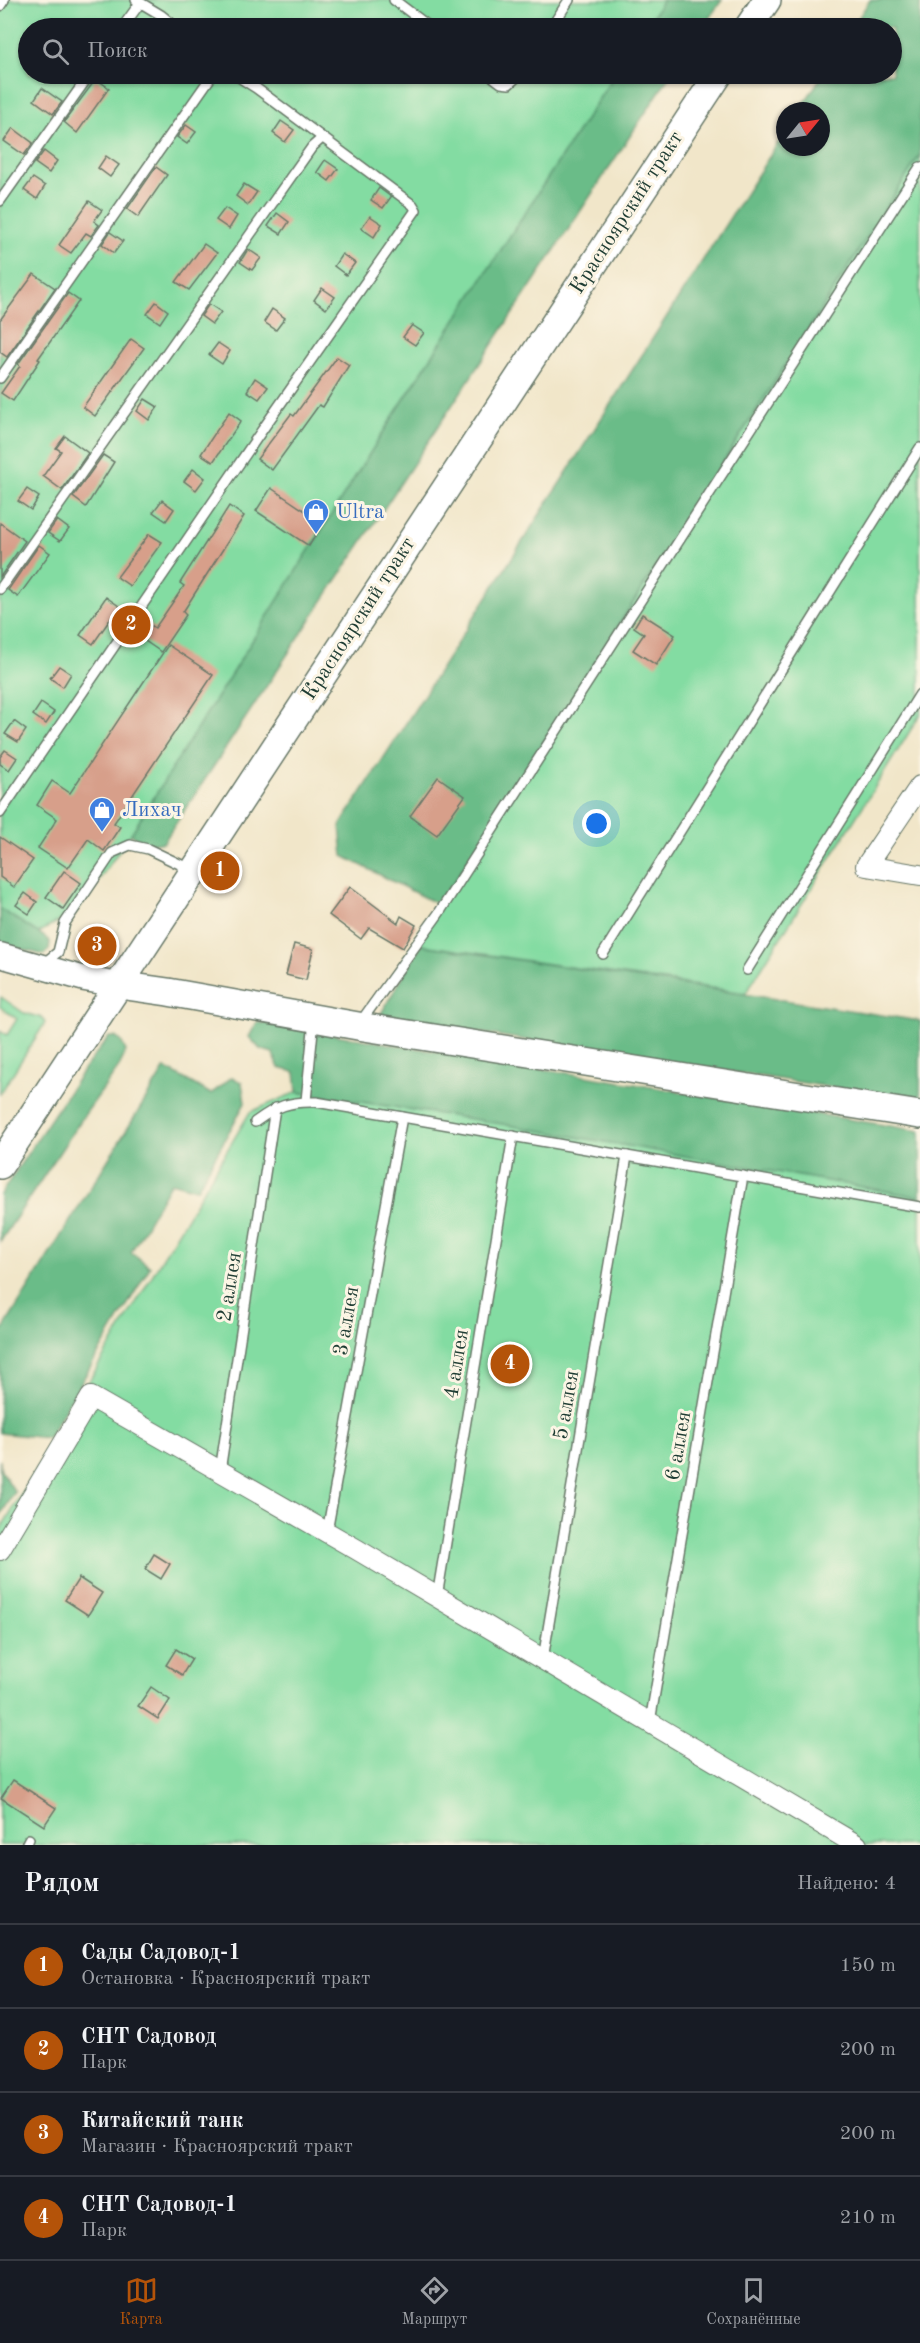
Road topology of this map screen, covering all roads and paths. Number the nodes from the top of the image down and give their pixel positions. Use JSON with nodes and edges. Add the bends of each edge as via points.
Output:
{"nodes":[{"id":1,"x":4,"y":0,"type":"edge"},
{"id":2,"x":394,"y":0,"type":"edge"},
{"id":3,"x":569,"y":0,"type":"edge"},
{"id":4,"x":767,"y":0,"type":"edge"},
{"id":5,"x":138,"y":2,"type":"edge"},
{"id":6,"x":0,"y":6,"type":"edge"},
{"id":7,"x":128,"y":18,"type":"edge"},
{"id":8,"x":165,"y":18,"type":"edge"},
{"id":9,"x":418,"y":18,"type":"edge"},
{"id":10,"x":557,"y":18,"type":"edge"},
{"id":11,"x":755,"y":18,"type":"edge"},
{"id":12,"x":83,"y":84,"type":"edge"},
{"id":13,"x":206,"y":84,"type":"edge"},
{"id":14,"x":248,"y":84,"type":"edge"},
{"id":15,"x":712,"y":84,"type":"edge"},
{"id":16,"x":322,"y":138,"type":"junction"},
{"id":17,"x":920,"y":167,"type":"edge"},
{"id":18,"x":0,"y":201,"type":"edge"},
{"id":19,"x":0,"y":378,"type":"edge"},
{"id":20,"x":920,"y":448,"type":"edge"},
{"id":21,"x":0,"y":589,"type":"edge"},
{"id":22,"x":920,"y":694,"type":"edge"},
{"id":23,"x":920,"y":786,"type":"edge"},
{"id":24,"x":0,"y":813,"type":"edge"},
{"id":25,"x":194,"y":871,"type":"junction"},
{"id":26,"x":920,"y":875,"type":"edge"},
{"id":27,"x":603,"y":954,"type":"dead end"},
{"id":28,"x":0,"y":955,"type":"edge"},
{"id":29,"x":39,"y":967,"type":"junction"},
{"id":30,"x":747,"y":970,"type":"dead end"},
{"id":31,"x":118,"y":986,"type":"junction"},
{"id":32,"x":315,"y":1018,"type":"junction"},
{"id":33,"x":358,"y":1026,"type":"junction"},
{"id":34,"x":306,"y":1101,"type":"junction"},
{"id":35,"x":275,"y":1108,"type":"junction"},
{"id":36,"x":920,"y":1115,"type":"edge"},
{"id":37,"x":402,"y":1117,"type":"junction"},
{"id":38,"x":255,"y":1122,"type":"dead end"},
{"id":39,"x":513,"y":1136,"type":"junction"},
{"id":40,"x":627,"y":1156,"type":"junction"},
{"id":41,"x":0,"y":1165,"type":"edge"},
{"id":42,"x":743,"y":1176,"type":"junction"},
{"id":43,"x":920,"y":1207,"type":"edge"},
{"id":44,"x":220,"y":1471,"type":"junction"},
{"id":45,"x":327,"y":1532,"type":"junction"},
{"id":46,"x":0,"y":1550,"type":"edge"},
{"id":47,"x":436,"y":1597,"type":"junction"},
{"id":48,"x":543,"y":1659,"type":"junction"},
{"id":49,"x":650,"y":1722,"type":"junction"},
{"id":50,"x":857,"y":1845,"type":"edge"}],
"edges":[{"from":1,"to":6,"type":"lane"},
{"from":2,"to":9,"type":"lane"},
{"from":3,"to":10,"type":"lane"},
{"from":4,"to":11,"type":"main road"},
{"from":5,"to":7,"type":"lane"},
{"from":5,"to":8,"type":"lane"},
{"from":12,"to":18,"type":"lane"},
{"from":13,"to":19,"type":"lane"},
{"from":14,"to":16,"type":"lane"},
{"from":15,"to":25,"type":"main road","name":"Красноярский тракт"},
{"from":16,"to":21,"type":"lane"},
{"from":16,"to":24,"type":"lane","via":[[416,210]]},
{"from":17,"to":33,"type":"lane","via":[[445,903]]},
{"from":20,"to":27,"type":"lane"},
{"from":22,"to":30,"type":"lane"},
{"from":23,"to":26,"type":"street","via":[[866,866]]},
{"from":25,"to":29,"type":"lane","via":[[148,849],[130,845],[112,853],[64,923],[58,952]]},
{"from":25,"to":31,"type":"main road","name":"Красноярский тракт"},
{"from":28,"to":29,"type":"street"},
{"from":29,"to":31,"type":"street"},
{"from":31,"to":32,"type":"main road"},
{"from":31,"to":41,"type":"main road","name":"Красноярский тракт"},
{"from":32,"to":33,"type":"main road"},
{"from":32,"to":34,"type":"lane"},
{"from":33,"to":36,"type":"main road"},
{"from":34,"to":35,"type":"lane"},
{"from":34,"to":37,"type":"lane"},
{"from":35,"to":38,"type":"lane"},
{"from":35,"to":44,"type":"lane","name":"2 аллея"},
{"from":37,"to":39,"type":"lane"},
{"from":37,"to":45,"type":"lane","name":"3 аллея"},
{"from":39,"to":40,"type":"lane"},
{"from":39,"to":47,"type":"lane","name":"4 аллея"},
{"from":40,"to":42,"type":"lane"},
{"from":40,"to":48,"type":"lane","name":"5 аллея"},
{"from":42,"to":43,"type":"lane"},
{"from":42,"to":49,"type":"lane","name":"6 аллея"},
{"from":44,"to":45,"type":"street"},
{"from":44,"to":46,"type":"street","via":[[91,1397]]},
{"from":45,"to":47,"type":"street"},
{"from":47,"to":48,"type":"street"},
{"from":48,"to":49,"type":"street"},
{"from":49,"to":50,"type":"street"}]}
